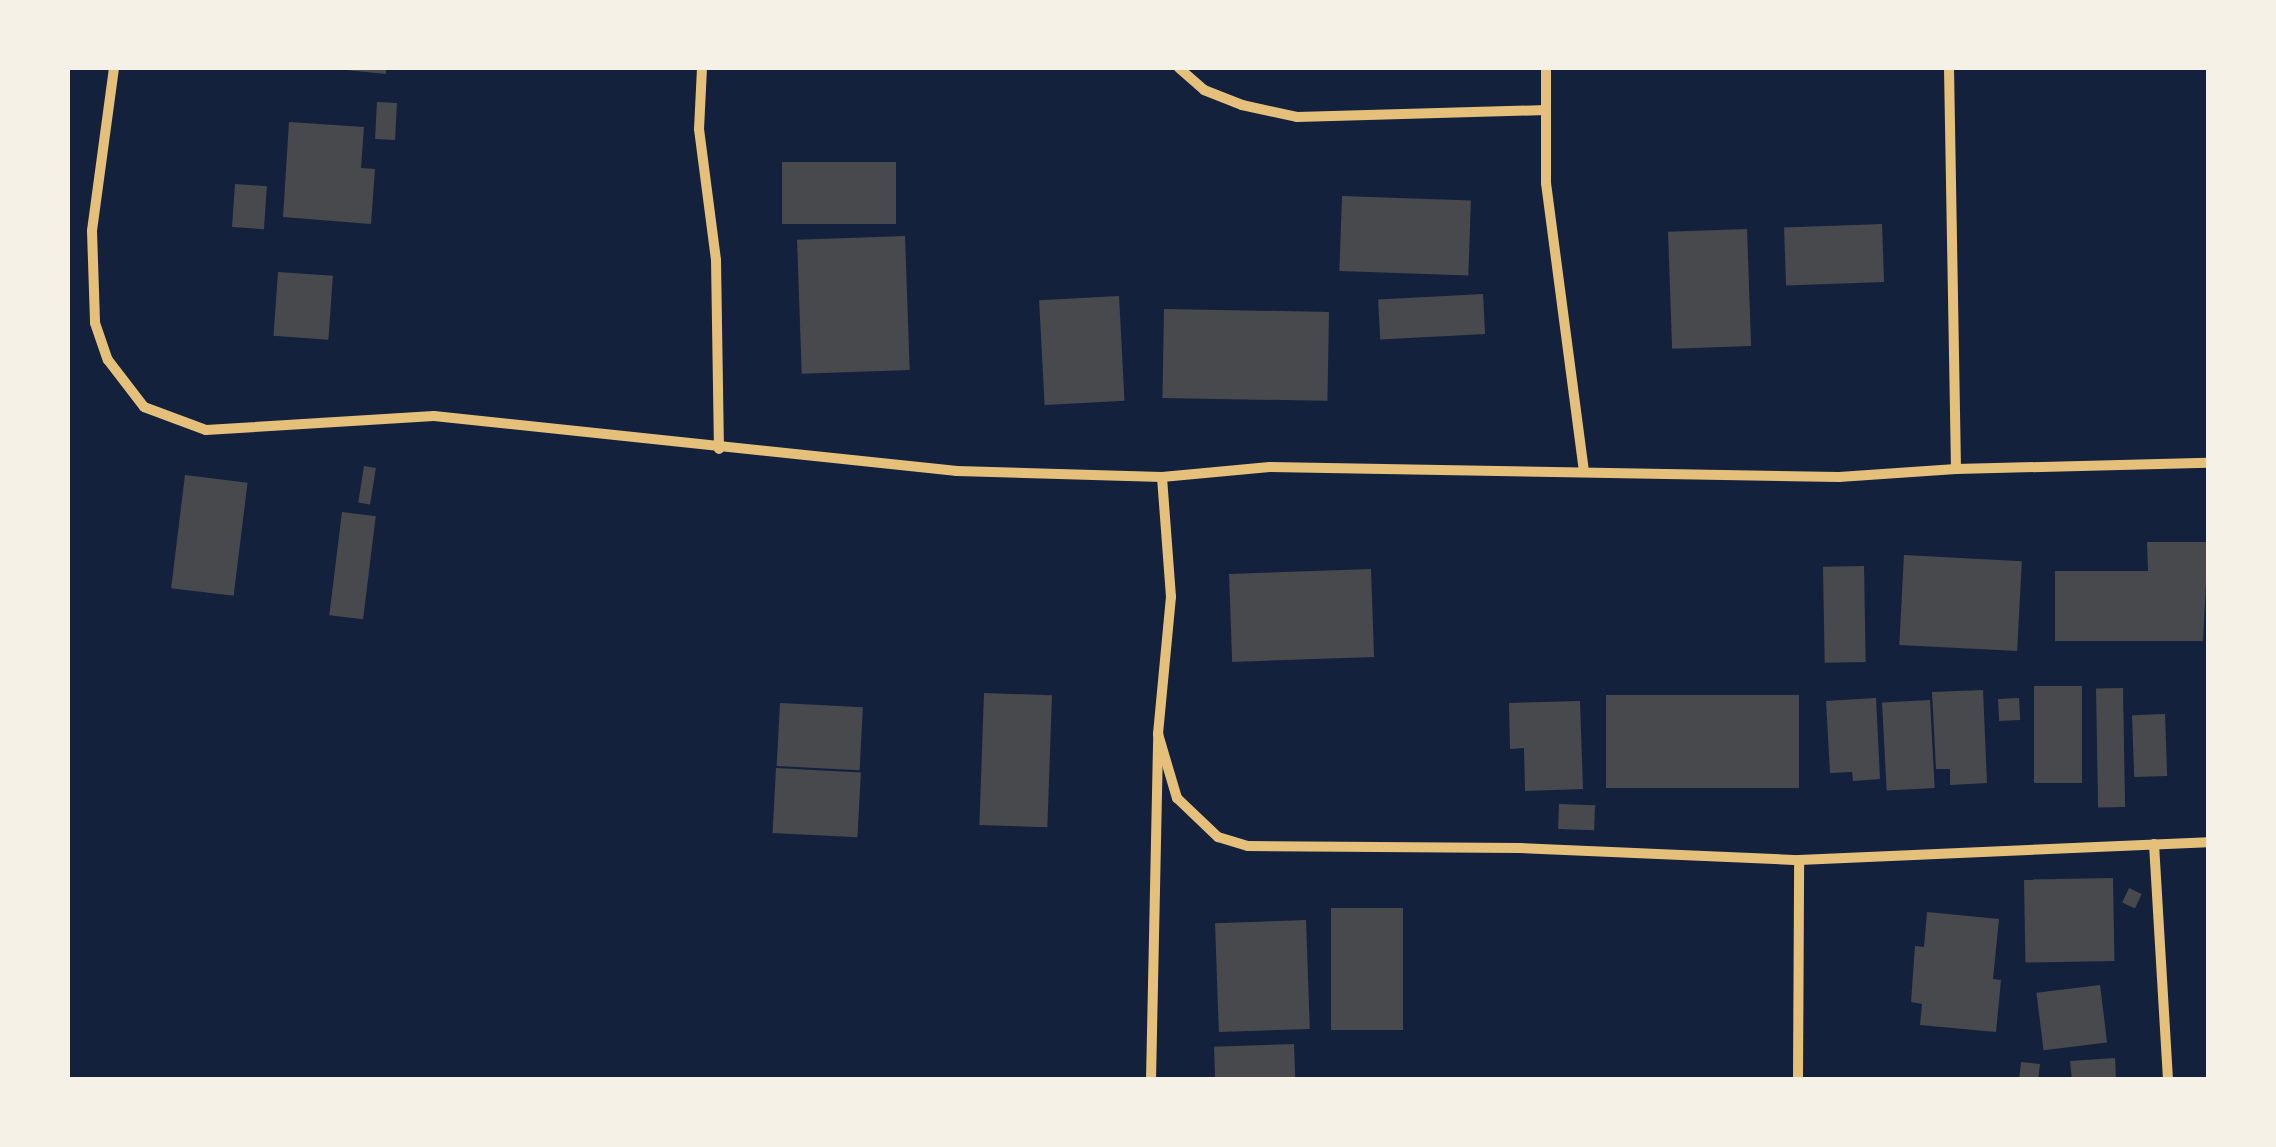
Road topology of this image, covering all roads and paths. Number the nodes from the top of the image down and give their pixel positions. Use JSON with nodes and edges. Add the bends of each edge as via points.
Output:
{"nodes":[{"id":1,"x":114,"y":68,"type":"edge"},
{"id":2,"x":702,"y":68,"type":"edge"},
{"id":3,"x":1179,"y":68,"type":"edge"},
{"id":4,"x":1546,"y":68,"type":"edge"},
{"id":5,"x":1949,"y":68,"type":"edge"},
{"id":6,"x":1546,"y":110,"type":"junction"},
{"id":7,"x":718,"y":448,"type":"junction"},
{"id":8,"x":2208,"y":463,"type":"edge"},
{"id":9,"x":1956,"y":469,"type":"junction"},
{"id":10,"x":1584,"y":471,"type":"junction"},
{"id":11,"x":1162,"y":476,"type":"junction"},
{"id":12,"x":1158,"y":734,"type":"junction"},
{"id":13,"x":2208,"y":842,"type":"edge"},
{"id":14,"x":2154,"y":844,"type":"junction"},
{"id":15,"x":1799,"y":860,"type":"junction"},
{"id":16,"x":1151,"y":1080,"type":"edge"},
{"id":17,"x":1798,"y":1080,"type":"edge"},
{"id":18,"x":2168,"y":1080,"type":"edge"}],
"edges":[{"from":1,"to":7,"type":"street","via":[[92,230],[94,323],[124,387],[144,407],[206,430],[434,416]]},
{"from":2,"to":7,"type":"street","via":[[698,129],[716,260]]},
{"from":3,"to":6,"type":"street","via":[[1204,90],[1298,118]]},
{"from":4,"to":6,"type":"street"},
{"from":5,"to":9,"type":"street"},
{"from":6,"to":10,"type":"street","via":[[1546,183]]},
{"from":7,"to":11,"type":"street","via":[[958,471]]},
{"from":8,"to":9,"type":"street"},
{"from":9,"to":10,"type":"street","via":[[1839,476]]},
{"from":10,"to":11,"type":"street","via":[[1270,467]]},
{"from":11,"to":12,"type":"street","via":[[1171,597]]},
{"from":12,"to":15,"type":"street","via":[[1177,798],[1218,837],[1248,846]]},
{"from":12,"to":16,"type":"street"},
{"from":13,"to":14,"type":"street"},
{"from":14,"to":15,"type":"street"},
{"from":14,"to":18,"type":"street"},
{"from":15,"to":17,"type":"street"}]}
